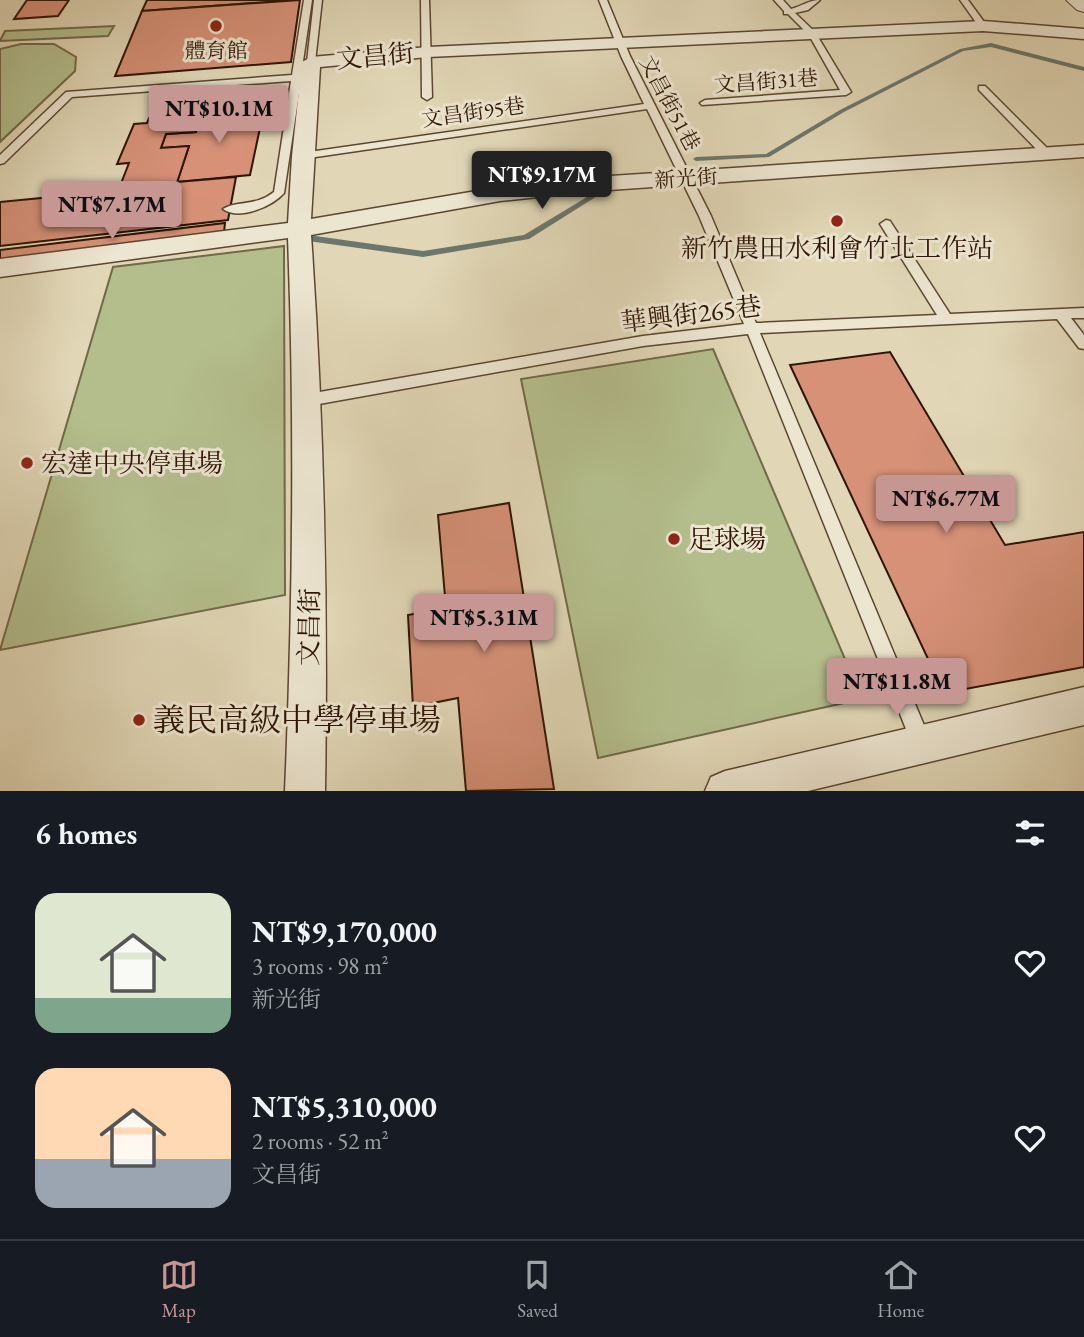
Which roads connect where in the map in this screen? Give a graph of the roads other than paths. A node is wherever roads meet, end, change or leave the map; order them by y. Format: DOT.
graph roads {
  1 [pos="308,0"];
  2 [pos="318,0"];
  3 [pos="425,0"];
  4 [pos="603,0"];
  5 [pos="778,0"];
  6 [pos="816,0"];
  7 [pos="964,0"];
  8 [pos="1076,0"];
  9 [pos="1084,6"];
  10 [pos="787,12"];
  11 [pos="983,26"];
  12 [pos="812,34"];
  13 [pos="1084,34"];
  14 [pos="618,44"];
  15 [pos="428,52"];
  16 [pos="305,72"];
  17 [pos="982,88"];
  18 [pos="427,97"];
  19 [pos="705,103"];
  20 [pos="650,107"];
  21 [pos="1084,151"];
  22 [pos="1047,154"];
  23 [pos="302,156"];
  24 [pos="0,161"];
  25 [pos="689,179"];
  26 [pos="229,209"];
  27 [pos="886,224"];
  28 [pos="299,229"];
  29 [pos="0,268"];
  30 [pos="1084,313"];
  31 [pos="1060,314"];
  32 [pos="946,319"];
  33 [pos="752,328"];
  34 [pos="1084,344"];
  35 [pos="308,400"];
  36 [pos="1084,706"];
  37 [pos="922,743"];
  38 [pos="825,779"];
  39 [pos="305,791"];
  40 [pos="725,791"];
  1 -- 16 [label="lane"];
  2 -- 16 [label="lane"];
  3 -- 15 [label="lane"];
  4 -- 14 [label="lane, 文昌街51巷"];
  5 -- 10 [label="lane"];
  6 -- 10 [label="lane"];
  7 -- 11 [label="lane"];
  8 -- 9 [label="street"];
  10 -- 12 [label="lane"];
  11 -- 12 [label="street, 文昌街"];
  11 -- 13 [label="street, 文昌街"];
  12 -- 14 [label="street, 文昌街"];
  12 -- 19 [label="lane, 文昌街31巷"];
  14 -- 15 [label="street, 文昌街"];
  14 -- 20 [label="lane, 文昌街51巷"];
  15 -- 16 [label="street, 文昌街"];
  15 -- 18 [label="lane"];
  16 -- 23 [label="street, 文昌街"];
  16 -- 24 [label="lane"];
  16 -- 26 [label="lane"];
  17 -- 22 [label="lane"];
  20 -- 23 [label="lane, 文昌街95巷"];
  20 -- 25 [label="lane, 文昌街51巷"];
  21 -- 22 [label="street, 新光街"];
  22 -- 25 [label="street, 新光街"];
  23 -- 28 [label="street, 文昌街"];
  25 -- 28 [label="street, 新光街"];
  25 -- 33 [label="lane, 文昌街51巷"];
  27 -- 32 [label="lane"];
  28 -- 29 [label="street, 新光街"];
  28 -- 35 [label="street, 文昌街"];
  30 -- 31 [label="lane, 華興街265巷"];
  31 -- 32 [label="lane, 華興街265巷"];
  31 -- 34 [label="lane"];
  32 -- 33 [label="lane, 華興街265巷"];
  33 -- 35 [label="lane, 華興街265巷"];
  33 -- 37 [label="lane, 文昌街51巷"];
  35 -- 39 [label="street, 文昌街"];
  36 -- 37 [label="street"];
  37 -- 38 [label="street"];
  38 -- 40 [label="street"];
}
